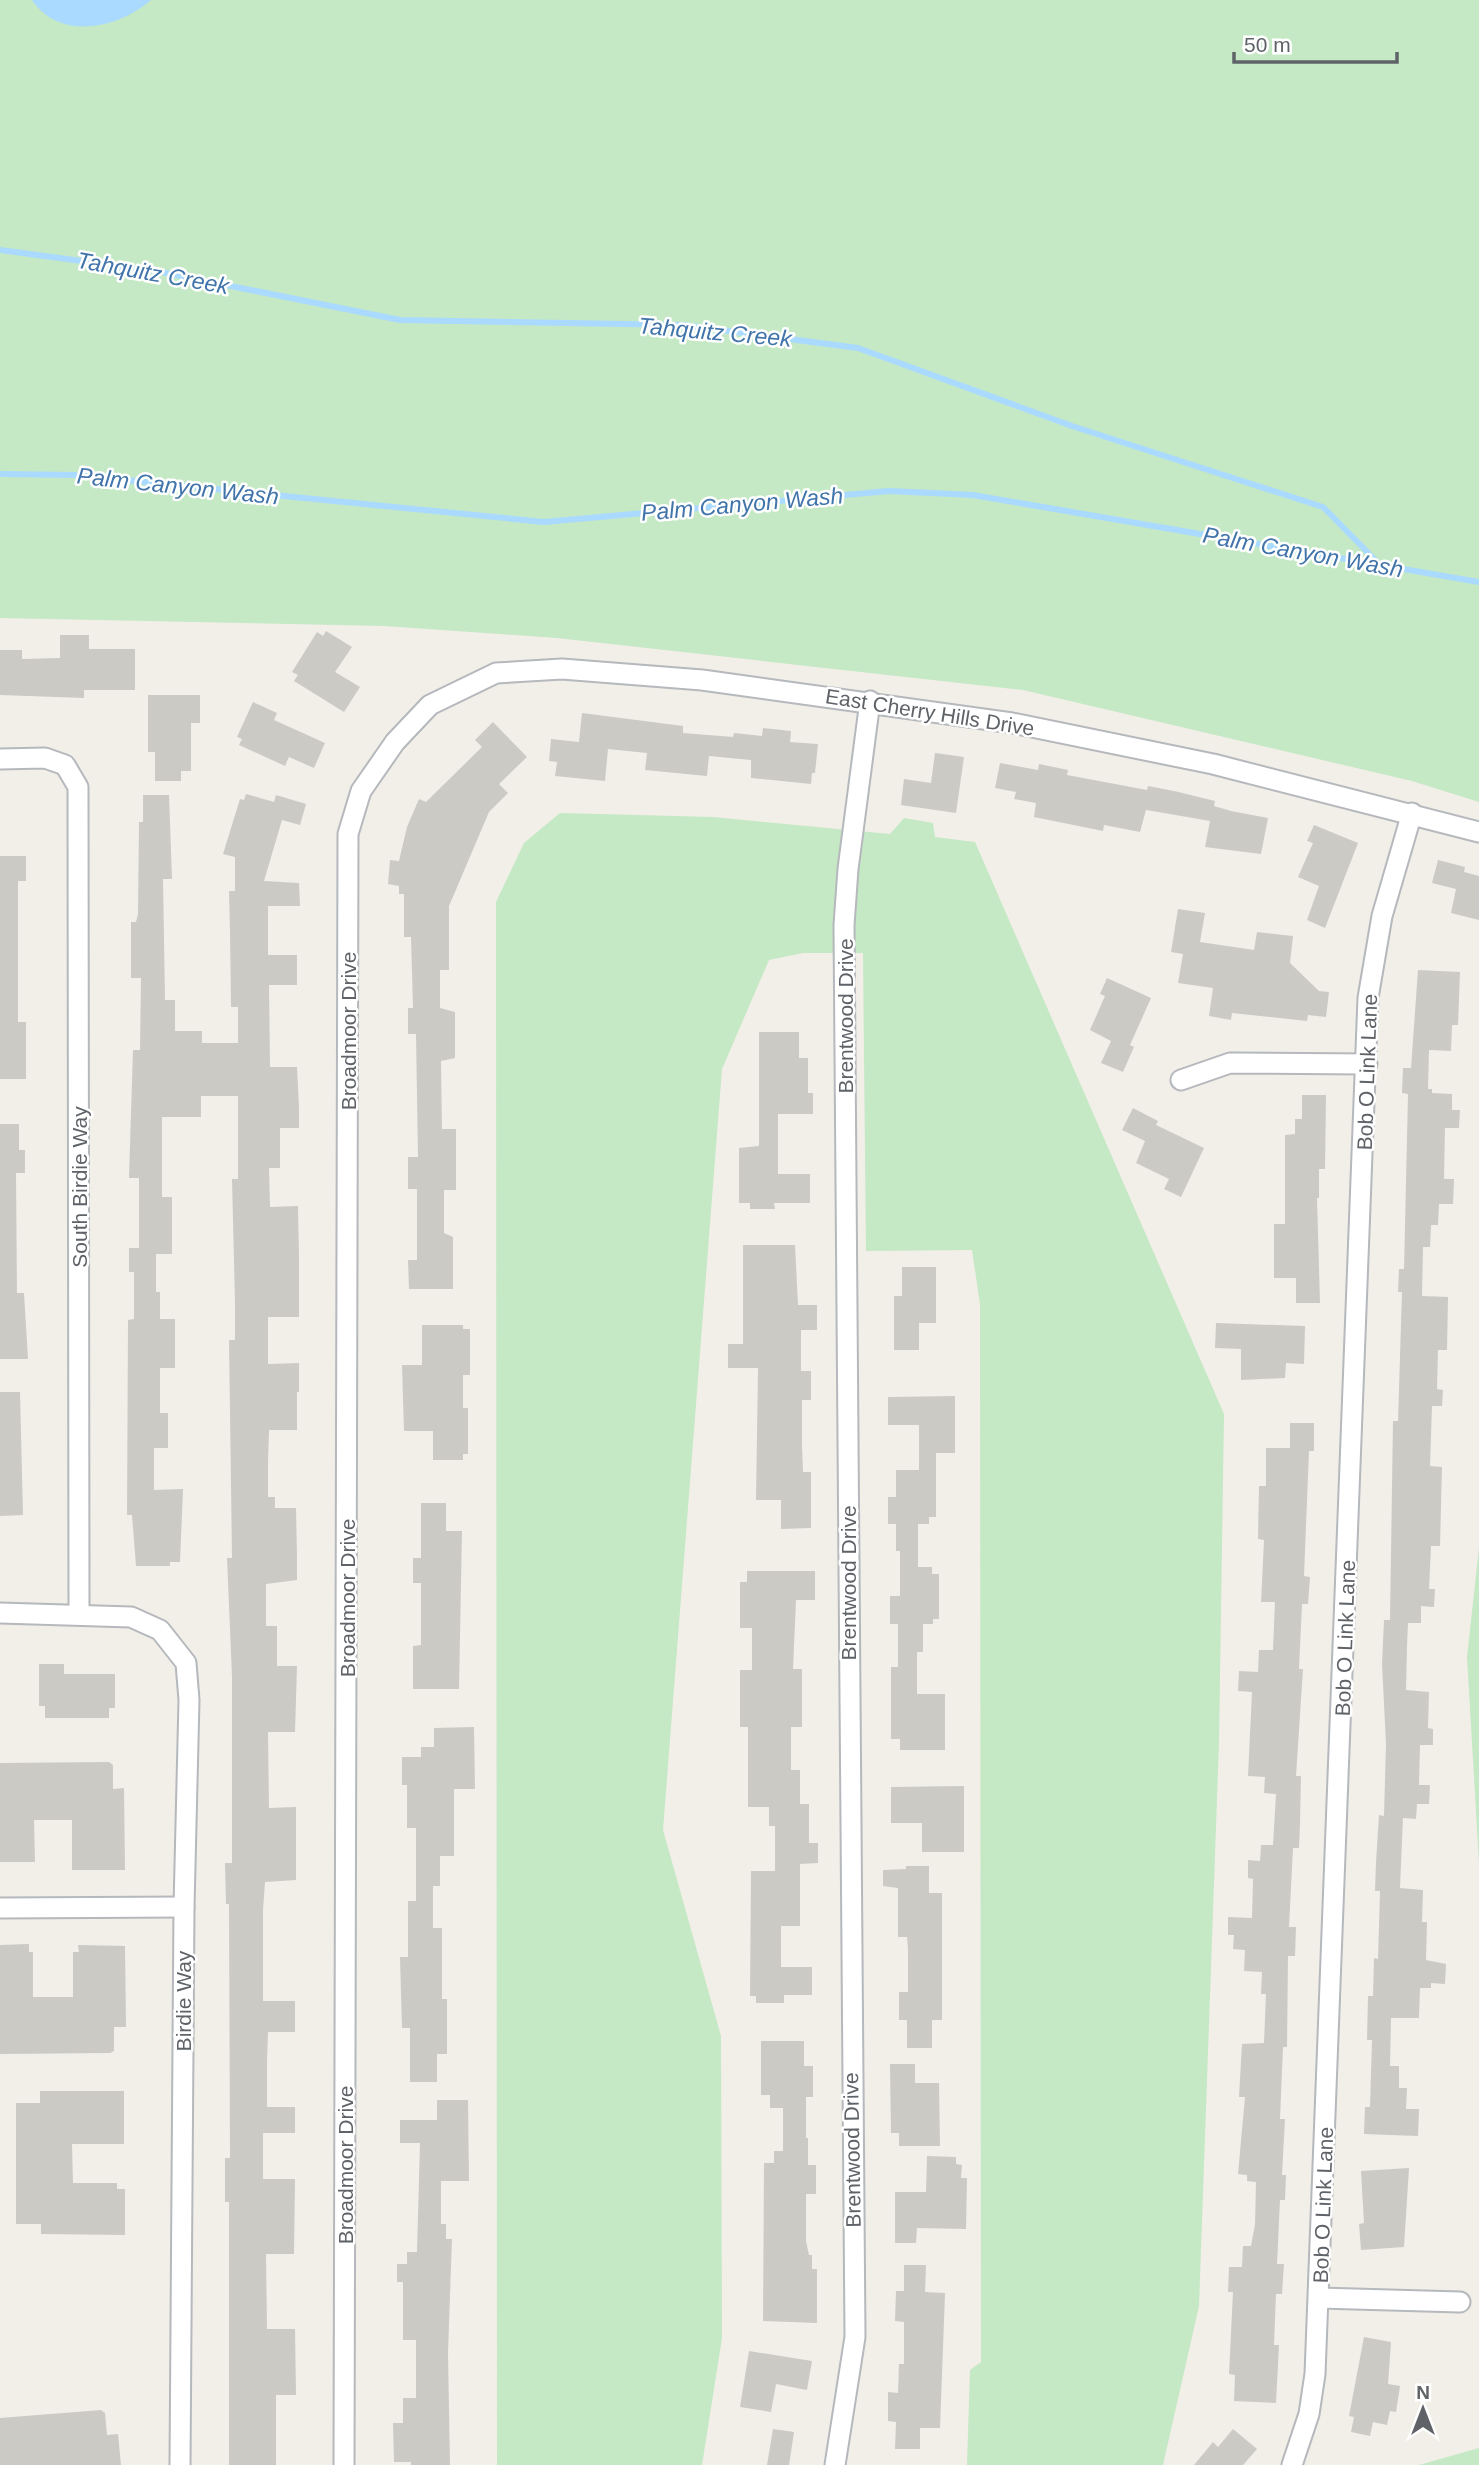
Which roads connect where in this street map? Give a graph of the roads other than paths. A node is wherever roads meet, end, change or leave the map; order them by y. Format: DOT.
graph roads {
  1 [pos="870,701"];
  2 [pos="395,742"];
  3 [pos="0,758"];
  4 [pos="1412,813"];
  5 [pos="1479,832"];
  6 [pos="1367,1064"];
  7 [pos="1181,1080"];
  8 [pos="0,1613"];
  9 [pos="79,1614"];
  10 [pos="184,1907"];
  11 [pos="0,1908"];
  12 [pos="1319,2298"];
  13 [pos="1460,2302"];
  14 [pos="180,2465"];
  15 [pos="344,2465"];
  16 [pos="835,2465"];
  17 [pos="1292,2465"];
  1 -- 2 [label="street, East Cherry Hills Drive"];
  1 -- 4 [label="street, East Cherry Hills Drive"];
  1 -- 16 [label="street, Brentwood Drive"];
  2 -- 15 [label="street, Broadmoor Drive"];
  3 -- 9 [label="street, South Birdie Way"];
  4 -- 5 [label="street, East Cherry Hills Drive"];
  4 -- 6 [label="street, Bob O Link Lane"];
  6 -- 7 [label="street"];
  6 -- 12 [label="street, Bob O Link Lane"];
  8 -- 9 [label="street, Birdie Way"];
  9 -- 10 [label="street, Birdie Way"];
  10 -- 11 [label="street"];
  10 -- 14 [label="street, Birdie Way"];
  12 -- 13 [label="street"];
  12 -- 17 [label="street, Bob O Link Lane"];
}
